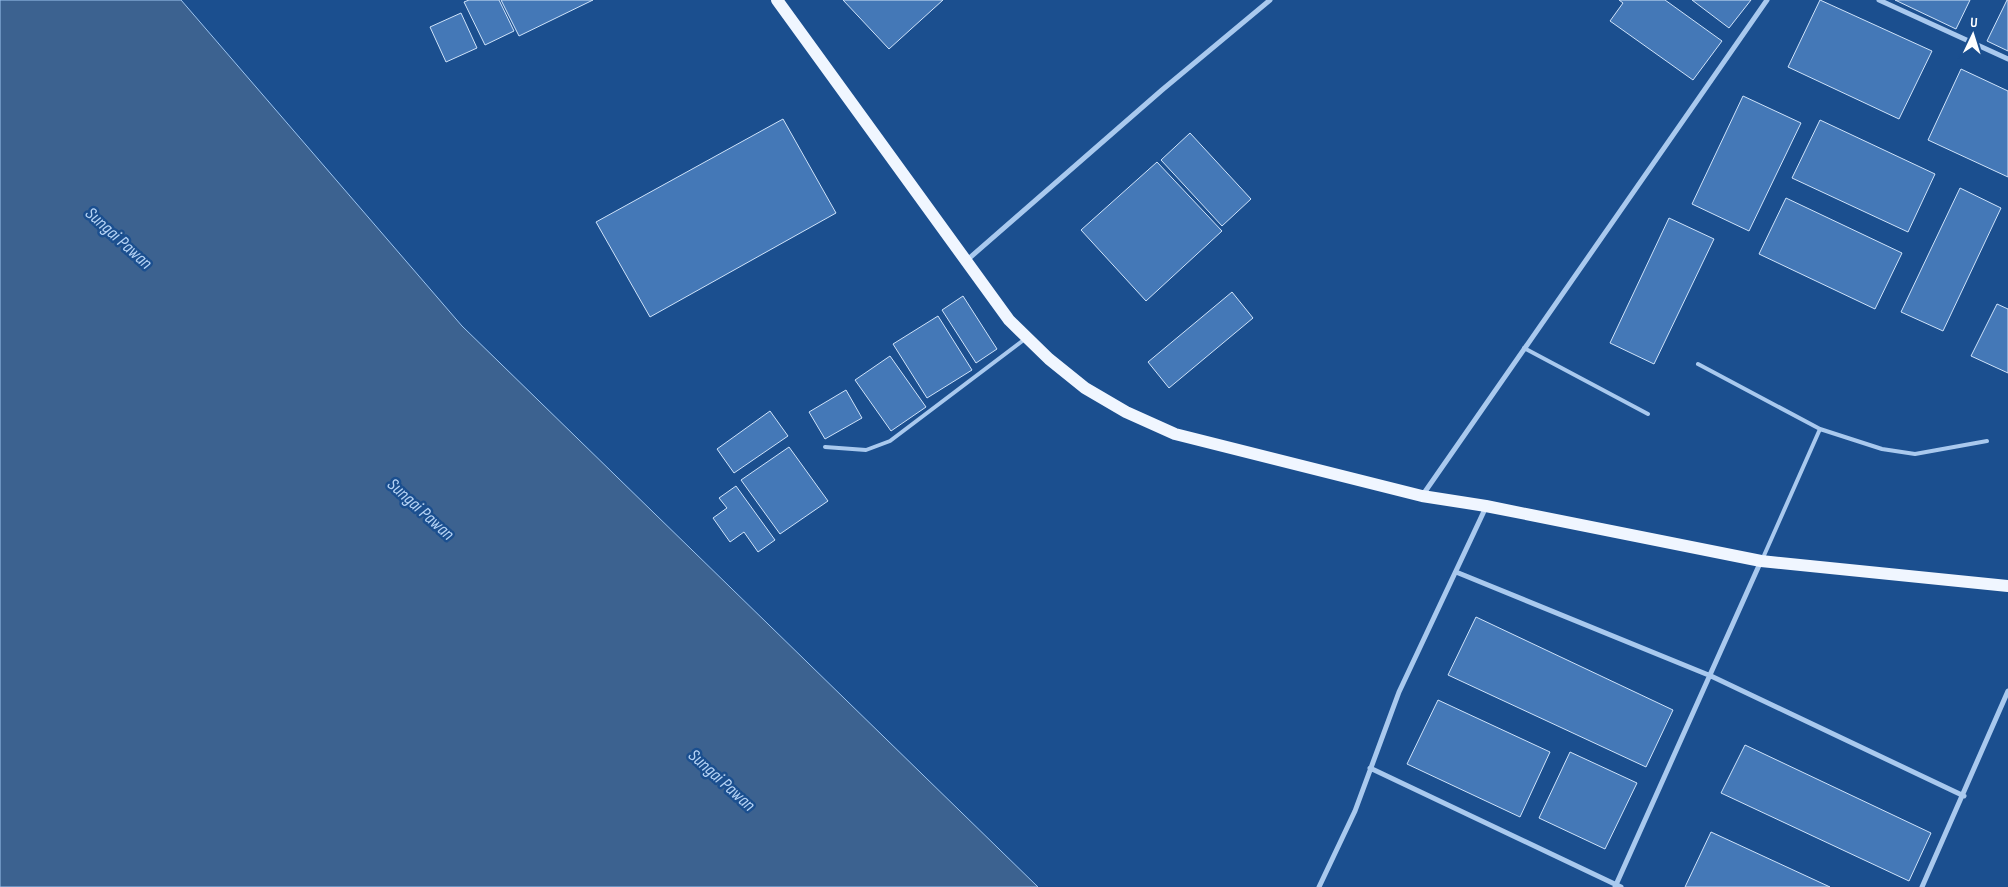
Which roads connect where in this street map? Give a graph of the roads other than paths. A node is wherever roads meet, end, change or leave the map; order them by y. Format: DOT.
graph roads {
  1 [pos="777,0"];
  2 [pos="1270,0"];
  3 [pos="1767,0"];
  4 [pos="1879,0"];
  5 [pos="2008,60"];
  6 [pos="966,261"];
  7 [pos="1026,338"];
  8 [pos="1524,348"];
  9 [pos="1698,364"];
  10 [pos="1648,414"];
  11 [pos="1820,430"];
  12 [pos="1987,441"];
  13 [pos="826,447"];
  14 [pos="1422,496"];
  15 [pos="1486,506"];
  16 [pos="1761,561"];
  17 [pos="1456,572"];
  18 [pos="2008,586"];
  19 [pos="1711,676"];
  20 [pos="2008,691"];
  21 [pos="1370,768"];
  22 [pos="1964,796"];
  23 [pos="1618,886"];
  24 [pos="1319,887"];
  25 [pos="1922,887"];
  1 -- 6 [label="main road"];
  2 -- 6 [label="street"];
  3 -- 8 [label="street"];
  4 -- 5 [label="street"];
  6 -- 7 [label="main road"];
  7 -- 13 [label="lane"];
  7 -- 14 [label="main road"];
  8 -- 10 [label="lane"];
  8 -- 14 [label="street"];
  9 -- 11 [label="lane"];
  11 -- 12 [label="lane"];
  11 -- 16 [label="lane"];
  14 -- 15 [label="main road"];
  15 -- 16 [label="main road"];
  15 -- 17 [label="street"];
  16 -- 18 [label="main road"];
  16 -- 19 [label="street"];
  17 -- 19 [label="street"];
  17 -- 21 [label="street"];
  19 -- 22 [label="street"];
  19 -- 23 [label="street"];
  20 -- 22 [label="street"];
  21 -- 23 [label="street"];
  21 -- 24 [label="street"];
  22 -- 25 [label="street"];
}
